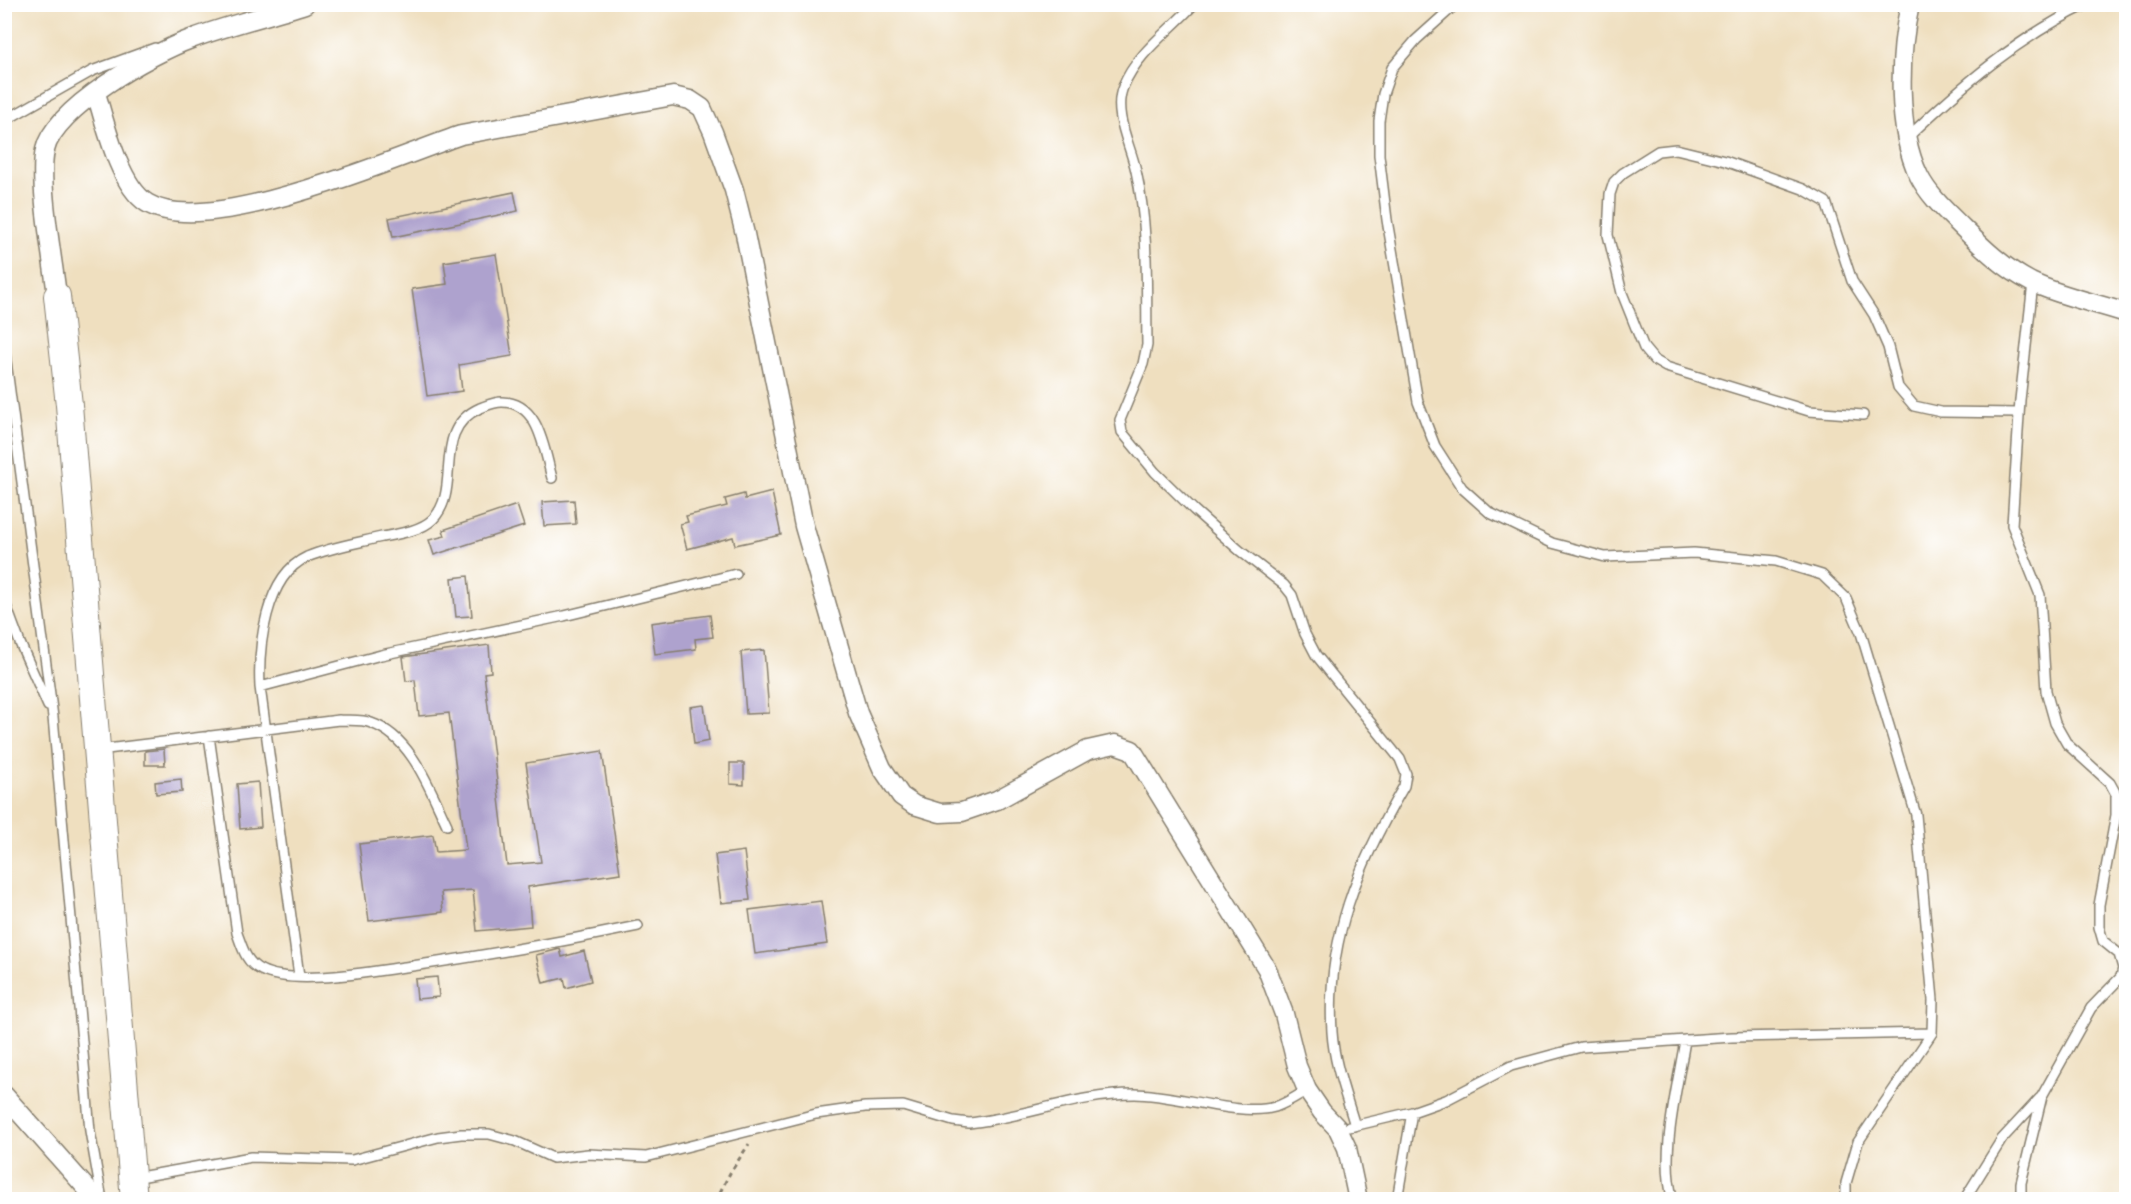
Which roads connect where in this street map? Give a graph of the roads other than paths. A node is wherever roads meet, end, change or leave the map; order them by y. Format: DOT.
graph roads {
  1 [pos="305,4"];
  2 [pos="1194,4"];
  3 [pos="1456,4"];
  4 [pos="1911,4"];
  5 [pos="2088,4"];
  6 [pos="189,39"];
  7 [pos="96,93"];
  8 [pos="4,121"];
  9 [pos="1907,138"];
  10 [pos="2033,283"];
  11 [pos="57,296"];
  12 [pos="2127,313"];
  13 [pos="4,346"];
  14 [pos="2019,413"];
  15 [pos="1863,415"];
  16 [pos="552,478"];
  17 [pos="736,574"];
  18 [pos="4,600"];
  19 [pos="261,687"];
  20 [pos="53,717"];
  21 [pos="267,728"];
  22 [pos="209,736"];
  23 [pos="97,750"];
  24 [pos="447,825"];
  25 [pos="638,926"];
  26 [pos="299,976"];
  27 [pos="1932,1033"];
  28 [pos="1685,1040"];
  29 [pos="1307,1090"];
  30 [pos="4,1095"];
  31 [pos="2042,1096"];
  32 [pos="1412,1112"];
  33 [pos="1346,1127"];
  34 [pos="133,1189"];
  35 [pos="100,1200"];
  36 [pos="1358,1200"];
  37 [pos="1397,1200"];
  38 [pos="1673,1200"];
  39 [pos="1846,1200"];
  40 [pos="1964,1200"];
  41 [pos="2021,1200"];
  1 -- 6 [label="street"];
  2 -- 33 [label="lane"];
  3 -- 27 [label="lane"];
  4 -- 9 [label="street"];
  5 -- 9 [label="lane"];
  6 -- 7 [label="street"];
  6 -- 8 [label="lane"];
  7 -- 11 [label="street"];
  7 -- 29 [label="street"];
  9 -- 10 [label="street"];
  10 -- 12 [label="street"];
  10 -- 14 [label="lane"];
  11 -- 23 [label="street"];
  13 -- 20 [label="lane"];
  14 -- 15 [label="lane"];
  14 -- 31 [label="lane"];
  16 -- 19 [label="lane"];
  17 -- 19 [label="lane"];
  18 -- 20 [label="lane"];
  19 -- 21 [label="lane"];
  20 -- 35 [label="lane"];
  21 -- 22 [label="lane"];
  21 -- 24 [label="lane"];
  21 -- 26 [label="lane"];
  22 -- 23 [label="lane"];
  22 -- 26 [label="lane"];
  23 -- 34 [label="street"];
  25 -- 26 [label="lane"];
  27 -- 28 [label="lane"];
  27 -- 39 [label="lane"];
  28 -- 32 [label="lane"];
  28 -- 38 [label="lane"];
  29 -- 33 [label="street"];
  29 -- 34 [label="lane"];
  30 -- 35 [label="street"];
  31 -- 40 [label="lane"];
  31 -- 41 [label="lane"];
  32 -- 33 [label="lane"];
  32 -- 37 [label="lane"];
  33 -- 36 [label="street"];
}
